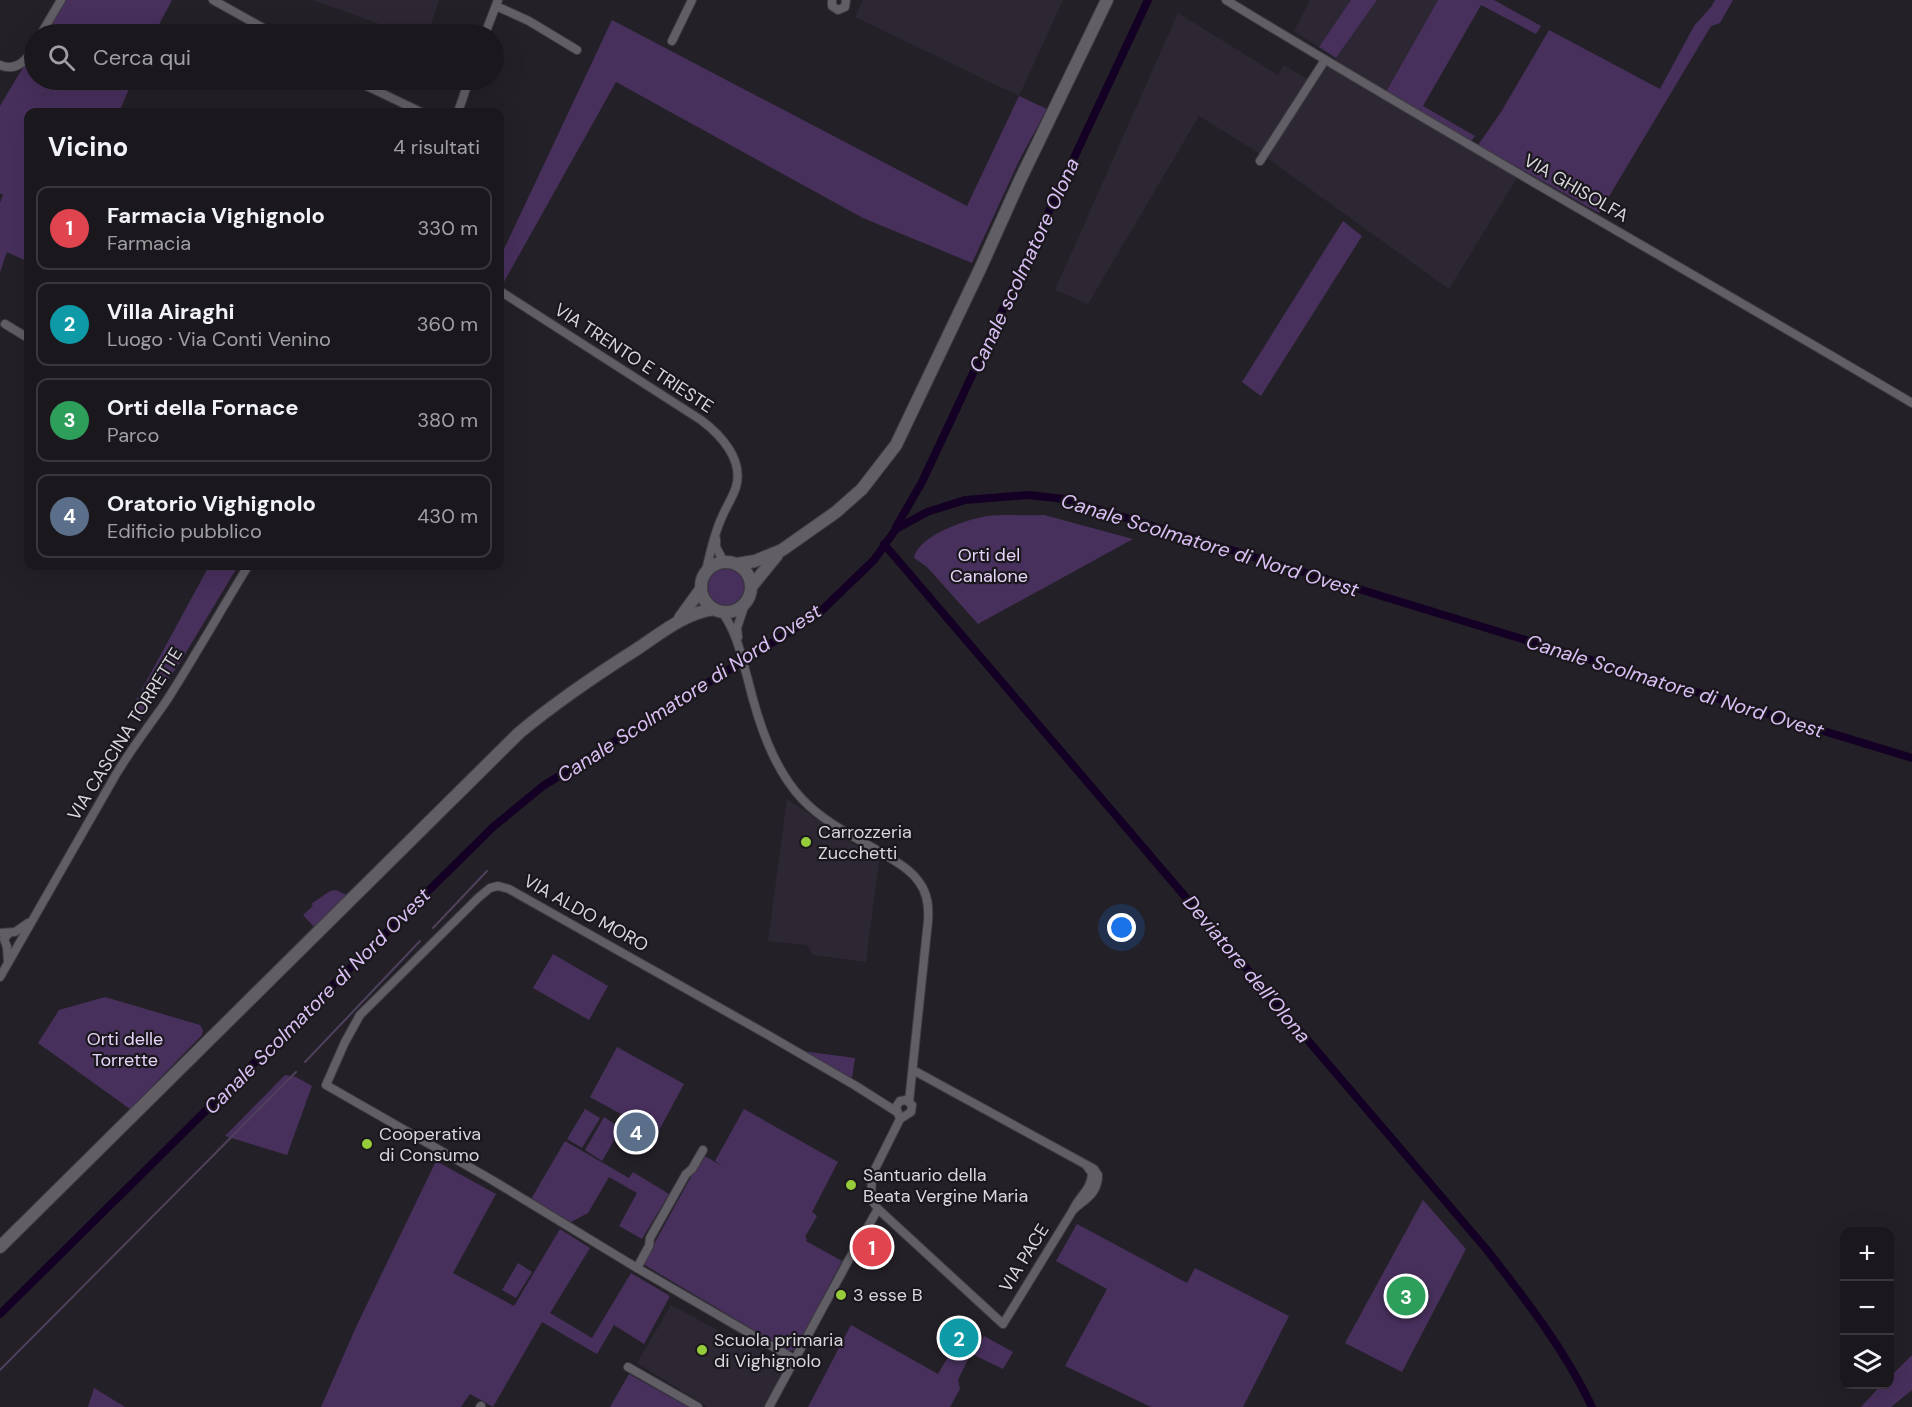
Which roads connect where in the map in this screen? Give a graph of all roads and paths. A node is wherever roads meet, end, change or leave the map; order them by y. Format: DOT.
graph roads {
  1 [pos="61,0"];
  2 [pos="213,0"];
  3 [pos="692,0"];
  4 [pos="832,0"];
  5 [pos="846,0"];
  6 [pos="1226,0"];
  7 [pos="1106,1"];
  8 [pos="497,3"];
  9 [pos="47,24"];
  10 [pos="256,24"];
  11 [pos="489,24"];
  12 [pos="672,41"];
  13 [pos="576,50"];
  14 [pos="1325,60"];
  15 [pos="24,61"];
  16 [pos="0,65"];
  17 [pos="375,90"];
  18 [pos="466,90"];
  19 [pos="413,108"];
  20 [pos="460,108"];
  21 [pos="1260,160"];
  22 [pos="504,294"];
  23 [pos="5,324"];
  24 [pos="24,336"];
  25 [pos="1912,403"];
  26 [pos="716,532"];
  27 [pos="782,550"];
  28 [pos="730,563"];
  29 [pos="246,570"];
  30 [pos="706,571"];
  31 [pos="751,587"];
  32 [pos="701,589"];
  33 [pos="745,604"];
  34 [pos="718,610"];
  35 [pos="676,624"];
  36 [pos="738,641"];
  37 [pos="31,921"];
  38 [pos="8,932"];
  39 [pos="4,942"];
  40 [pos="19,944"];
  41 [pos="8,963"];
  42 [pos="0,976"];
  43 [pos="913,1070"];
  44 [pos="902,1110"];
  45 [pos="703,1150"];
  46 [pos="878,1209"];
  47 [pos="0,1247"];
  48 [pos="637,1268"];
  49 [pos="794,1359"];
  50 [pos="628,1367"];
  51 [pos="698,1407"];
  52 [pos="769,1407"];
  1 -- 9 [label="street"];
  2 -- 10 [label="street"];
  3 -- 12 [label="street"];
  4 -- 5 [label="street"];
  6 -- 14 [label="street, VIA GHISOLFA"];
  7 -- 27 [label="main road"];
  8 -- 11 [label="street"];
  8 -- 13 [label="street"];
  14 -- 21 [label="street"];
  14 -- 25 [label="street, VIA GHISOLFA"];
  15 -- 16 [label="street"];
  17 -- 19 [label="street"];
  18 -- 20 [label="street"];
  22 -- 26 [label="street, VIA TRENTO E TRIESTE"];
  23 -- 24 [label="street"];
  26 -- 28 [label="street"];
  26 -- 30 [label="street, VIA TRENTO E TRIESTE"];
  27 -- 28 [label="main road"];
  27 -- 31 [label="main road"];
  28 -- 30 [label="main road"];
  28 -- 31 [label="main road"];
  29 -- 37 [label="street, VIA CASCINA TORRETTE"];
  30 -- 32 [label="main road"];
  31 -- 33 [label="main road"];
  32 -- 34 [label="main road"];
  32 -- 35 [label="main road"];
  33 -- 34 [label="main road"];
  33 -- 36 [label="street"];
  34 -- 35 [label="main road"];
  34 -- 36 [label="street"];
  35 -- 47 [label="main road"];
  36 -- 43 [label="street"];
  37 -- 38 [label="street, VIA CASCINA TORRETTE"];
  37 -- 40 [label="street, VIA CASCINA TORRETTE"];
  38 -- 39 [label="street"];
  38 -- 40 [label="street"];
  39 -- 40 [label="street"];
  39 -- 41 [label="street"];
  40 -- 41 [label="street, VIA CASCINA TORRETTE"];
  41 -- 42 [label="street, VIA CASCINA TORRETTE"];
  43 -- 44 [label="street"];
  43 -- 46 [label="street, VIA PACE"];
  44 -- 46 [label="street"];
  44 -- 48 [label="street, VIA ALDO MORO"];
  45 -- 48 [label="street"];
  46 -- 49 [label="street"];
  48 -- 49 [label="street"];
  49 -- 52 [label="street"];
  50 -- 51 [label="street"];
}
